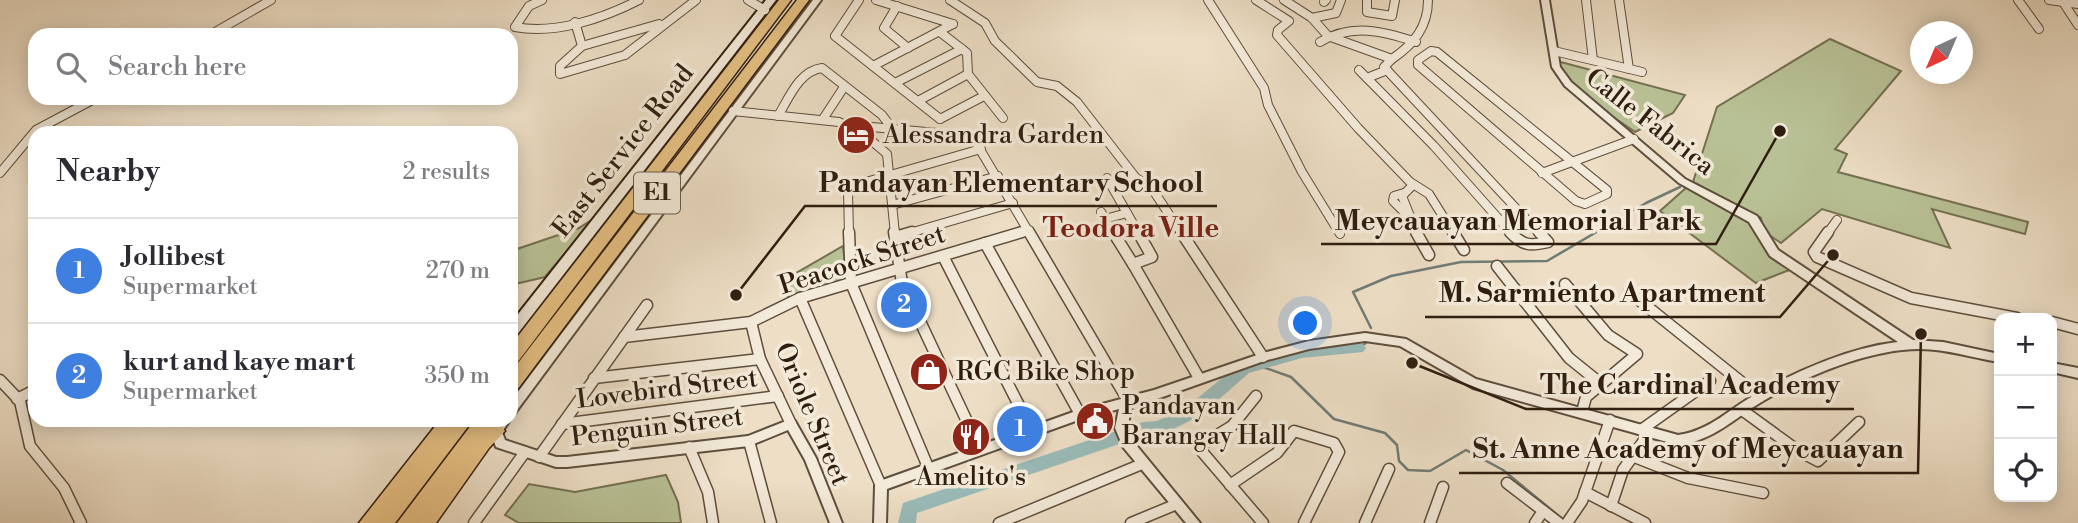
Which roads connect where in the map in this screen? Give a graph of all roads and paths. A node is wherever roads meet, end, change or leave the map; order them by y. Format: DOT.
graph roads {
  1 [pos="271,0"];
  2 [pos="541,0"];
  3 [pos="639,0"];
  4 [pos="696,0"];
  5 [pos="748,0"];
  6 [pos="785,0"];
  7 [pos="803,0"];
  8 [pos="817,0"];
  9 [pos="859,0"];
  10 [pos="876,0"];
  11 [pos="950,0"];
  12 [pos="1208,0"];
  13 [pos="1284,0"];
  14 [pos="1341,0"];
  15 [pos="1367,0"];
  16 [pos="1395,0"];
  17 [pos="1428,0"];
  18 [pos="1545,0"];
  19 [pos="1586,0"];
  20 [pos="1619,0"];
  21 [pos="2018,0"];
  22 [pos="2049,0"];
  23 [pos="1261,1"];
  24 [pos="2063,2"];
  25 [pos="2078,4"];
  26 [pos="768,5"];
  27 [pos="897,6"];
  28 [pos="1312,18"];
  29 [pos="575,22"];
  30 [pos="664,23"];
  31 [pos="2078,25"];
  32 [pos="221,28"];
  33 [pos="2039,29"];
  34 [pos="940,32"];
  35 [pos="1328,36"];
  36 [pos="1320,42"];
  37 [pos="1416,42"];
  38 [pos="582,46"];
  39 [pos="908,48"];
  40 [pos="962,49"];
  41 [pos="1554,51"];
  42 [pos="1392,59"];
  43 [pos="1594,60"];
  44 [pos="873,66"];
  45 [pos="815,67"];
  46 [pos="1629,69"];
  47 [pos="1359,70"];
  48 [pos="1387,70"];
  49 [pos="1642,72"];
  50 [pos="968,74"];
  51 [pos="1367,78"];
  52 [pos="895,83"];
  53 [pos="844,87"];
  54 [pos="984,96"];
  55 [pos="918,101"];
  56 [pos="83,105"];
  57 [pos="733,111"];
  58 [pos="778,116"];
  59 [pos="1003,118"];
  60 [pos="940,119"];
  61 [pos="823,120"];
  62 [pos="848,124"];
  63 [pos="44,126"];
  64 [pos="891,127"];
  65 [pos="937,133"];
  66 [pos="1634,139"];
  67 [pos="28,140"];
  68 [pos="1452,141"];
  69 [pos="1434,146"];
  70 [pos="981,149"];
  71 [pos="1571,163"];
  72 [pos="0,173"];
  73 [pos="1542,173"];
  74 [pos="891,174"];
  75 [pos="998,176"];
  76 [pos="1107,178"];
  77 [pos="1413,185"];
  78 [pos="1013,203"];
  79 [pos="892,205"];
  80 [pos="1127,213"];
  81 [pos="1837,220"];
  82 [pos="1029,230"];
  83 [pos="1340,234"];
  84 [pos="895,237"];
  85 [pos="985,243"];
  86 [pos="1464,250"];
  87 [pos="1429,255"];
  88 [pos="943,256"];
  89 [pos="1133,264"];
  90 [pos="1497,266"];
  91 [pos="898,269"];
  92 [pos="851,283"];
  93 [pos="1565,284"];
  94 [pos="1629,292"];
  95 [pos="559,295"];
  96 [pos="800,298"];
  97 [pos="647,305"];
  98 [pos="1994,314"];
  99 [pos="751,322"];
  100 [pos="518,323"];
  101 [pos="2057,323"];
  102 [pos="2078,329"];
  103 [pos="518,336"];
  104 [pos="624,337"];
  105 [pos="1910,344"];
  106 [pos="518,349"];
  107 [pos="1263,357"];
  108 [pos="1994,357"];
  109 [pos="760,359"];
  110 [pos="2057,369"];
  111 [pos="2078,373"];
  112 [pos="518,377"];
  113 [pos="594,378"];
  114 [pos="1199,379"];
  115 [pos="0,380"];
  116 [pos="1710,382"];
  117 [pos="1600,383"];
  118 [pos="28,394"];
  119 [pos="778,396"];
  120 [pos="1256,396"];
  121 [pos="1760,397"];
  122 [pos="18,399"];
  123 [pos="1127,399"];
  124 [pos="518,401"];
  125 [pos="1742,410"];
  126 [pos="1582,412"];
  127 [pos="1080,414"];
  128 [pos="1610,420"];
  129 [pos="1858,422"];
  130 [pos="562,424"];
  131 [pos="791,424"];
  132 [pos="435,427"];
  133 [pos="444,427"];
  134 [pos="459,427"];
  135 [pos="496,428"];
  136 [pos="1032,431"];
  137 [pos="1646,431"];
  138 [pos="749,441"];
  139 [pos="689,447"];
  140 [pos="980,449"];
  141 [pos="525,452"];
  142 [pos="1632,456"];
  143 [pos="539,457"];
  144 [pos="1142,464"];
  145 [pos="928,467"];
  146 [pos="1389,470"];
  147 [pos="1507,484"];
  148 [pos="1230,485"];
  149 [pos="881,486"];
  150 [pos="1443,487"];
  151 [pos="1585,492"];
  152 [pos="1763,493"];
  153 [pos="1177,504"];
  154 [pos="1611,506"];
  155 [pos="1542,511"];
  156 [pos="1256,521"];
  157 [pos="1565,522"];
  158 [pos="80,523"];
  159 [pos="360,523"];
  160 [pos="369,523"];
  161 [pos="384,523"];
  162 [pos="407,523"];
  163 [pos="425,523"];
  164 [pos="474,523"];
  165 [pos="713,523"];
  166 [pos="771,523"];
  167 [pos="836,523"];
  168 [pos="880,523"];
  169 [pos="999,523"];
  170 [pos="1131,523"];
  171 [pos="1194,523"];
  172 [pos="1304,523"];
  173 [pos="1365,523"];
  174 [pos="1430,523"];
  175 [pos="1535,523"];
  176 [pos="1645,523"];
  1 -- 32 [label="street"];
  2 -- 29 [label="street"];
  3 -- 29 [label="street"];
  4 -- 30 [label="street"];
  5 -- 26 [label="street"];
  6 -- 95 [label="highway, E1"];
  7 -- 112 [label="highway, E1"];
  8 -- 57 [label="street"];
  9 -- 44 [label="street"];
  10 -- 27 [label="street"];
  11 -- 107 [label="street"];
  12 -- 83 [label="street"];
  13 -- 28 [label="street"];
  14 -- 28 [label="street"];
  15 -- 16 [label="street"];
  17 -- 37 [label="street"];
  18 -- 41 [label="street, Calle Fabrica"];
  19 -- 43 [label="street"];
  20 -- 46 [label="street"];
  21 -- 33 [label="street"];
  22 -- 24 [label="street"];
  23 -- 77 [label="street"];
  24 -- 25 [label="street"];
  24 -- 31 [label="street"];
  26 -- 100 [label="main road, East Service Road"];
  27 -- 34 [label="street"];
  27 -- 39 [label="street"];
  28 -- 35 [label="street"];
  29 -- 38 [label="street"];
  30 -- 38 [label="street"];
  30 -- 38 [label="street"];
  34 -- 39 [label="street"];
  34 -- 40 [label="street"];
  35 -- 36 [label="street"];
  35 -- 37 [label="street"];
  35 -- 42 [label="street"];
  37 -- 42 [label="street"];
  39 -- 44 [label="street"];
  40 -- 50 [label="street"];
  40 -- 52 [label="street"];
  41 -- 43 [label="street"];
  41 -- 66 [label="street, Calle Fabrica"];
  42 -- 48 [label="street"];
  43 -- 46 [label="street"];
  44 -- 52 [label="street"];
  45 -- 53 [label="street"];
  45 -- 58 [label="street"];
  46 -- 49 [label="street"];
  47 -- 51 [label="street"];
  48 -- 51 [label="street"];
  48 -- 68 [label="street"];
  50 -- 54 [label="street"];
  50 -- 55 [label="street"];
  51 -- 69 [label="street"];
  52 -- 55 [label="street"];
  53 -- 61 [label="street"];
  53 -- 64 [label="street"];
  54 -- 59 [label="street"];
  54 -- 60 [label="street"];
  55 -- 60 [label="street"];
  56 -- 63 [label="street"];
  57 -- 58 [label="street"];
  57 -- 124 [label="street"];
  58 -- 61 [label="street"];
  60 -- 65 [label="street"];
  61 -- 62 [label="street"];
  62 -- 64 [label="street"];
  62 -- 74 [label="street"];
  64 -- 65 [label="street"];
  65 -- 70 [label="street"];
  66 -- 71 [label="street"];
  66 -- 105 [label="street, Calle Fabrica"];
  67 -- 72 [label="street"];
  68 -- 69 [label="street"];
  68 -- 69 [label="street"];
  70 -- 74 [label="street"];
  70 -- 75 [label="street"];
  71 -- 73 [label="street"];
  71 -- 73 [label="street"];
  71 -- 73 [label="street"];
  74 -- 79 [label="street"];
  74 -- 92 [label="street"];
  75 -- 78 [label="street"];
  75 -- 79 [label="street"];
  76 -- 80 [label="street"];
  77 -- 86 [label="street"];
  77 -- 87 [label="street"];
  78 -- 82 [label="street"];
  78 -- 84 [label="street"];
  79 -- 84 [label="street"];
  80 -- 89 [label="street"];
  80 -- 89 [label="street"];
  81 -- 98 [label="street"];
  82 -- 85 [label="street, Peacock Street"];
  82 -- 123 [label="street"];
  84 -- 91 [label="street"];
  85 -- 88 [label="street, Peacock Street"];
  85 -- 127 [label="street"];
  88 -- 91 [label="street, Peacock Street"];
  88 -- 136 [label="street"];
  89 -- 114 [label="street"];
  90 -- 117 [label="street"];
  91 -- 92 [label="street, Peacock Street"];
  91 -- 140 [label="street"];
  92 -- 96 [label="street, Peacock Street"];
  92 -- 145 [label="street"];
  93 -- 117 [label="street"];
  94 -- 121 [label="street"];
  95 -- 103 [label="highway"];
  95 -- 106 [label="highway, E1"];
  96 -- 99 [label="street, Peacock Street"];
  96 -- 149 [label="street"];
  97 -- 104 [label="street"];
  99 -- 104 [label="street, Peacock Street"];
  99 -- 109 [label="street, Oriole Street"];
  101 -- 102 [label="street"];
  104 -- 113 [label="street"];
  105 -- 108 [label="street"];
  105 -- 121 [label="street"];
  107 -- 114 [label="street"];
  107 -- 126 [label="street"];
  109 -- 113 [label="street"];
  109 -- 119 [label="street, Oriole Street"];
  110 -- 111 [label="street"];
  113 -- 130 [label="street"];
  114 -- 123 [label="street"];
  115 -- 122 [label="street"];
  116 -- 137 [label="street"];
  117 -- 126 [label="street"];
  118 -- 122 [label="street"];
  119 -- 130 [label="street, Lovebird Street"];
  119 -- 131 [label="street, Oriole Street"];
  120 -- 148 [label="street"];
  121 -- 125 [label="street"];
  122 -- 158 [label="street"];
  123 -- 127 [label="street"];
  123 -- 144 [label="street"];
  125 -- 129 [label="street"];
  125 -- 137 [label="street"];
  126 -- 128 [label="street"];
  127 -- 136 [label="street"];
  128 -- 137 [label="street"];
  128 -- 151 [label="street"];
  130 -- 143 [label="street"];
  131 -- 138 [label="street, Penguin Street"];
  131 -- 167 [label="street, Oriole Street"];
  132 -- 159 [label="main road"];
  133 -- 160 [label="highway"];
  134 -- 161 [label="highway"];
  135 -- 141 [label="street, Penguin Street"];
  135 -- 162 [label="highway"];
  135 -- 163 [label="highway"];
  136 -- 140 [label="street"];
  137 -- 142 [label="street"];
  138 -- 139 [label="street, Penguin Street"];
  138 -- 166 [label="street"];
  139 -- 143 [label="street, Penguin Street"];
  139 -- 165 [label="street"];
  140 -- 145 [label="street"];
  141 -- 143 [label="street, Penguin Street"];
  141 -- 164 [label="street"];
  142 -- 152 [label="street"];
  142 -- 154 [label="street"];
  144 -- 153 [label="street"];
  144 -- 169 [label="street"];
  145 -- 149 [label="street"];
  146 -- 173 [label="street"];
  147 -- 155 [label="street"];
  148 -- 156 [label="street"];
  148 -- 172 [label="street"];
  149 -- 168 [label="street"];
  150 -- 174 [label="street"];
  151 -- 154 [label="street"];
  151 -- 157 [label="street"];
  153 -- 170 [label="street"];
  153 -- 171 [label="street"];
  154 -- 176 [label="street"];
  155 -- 157 [label="street"];
  155 -- 175 [label="street"];
}
